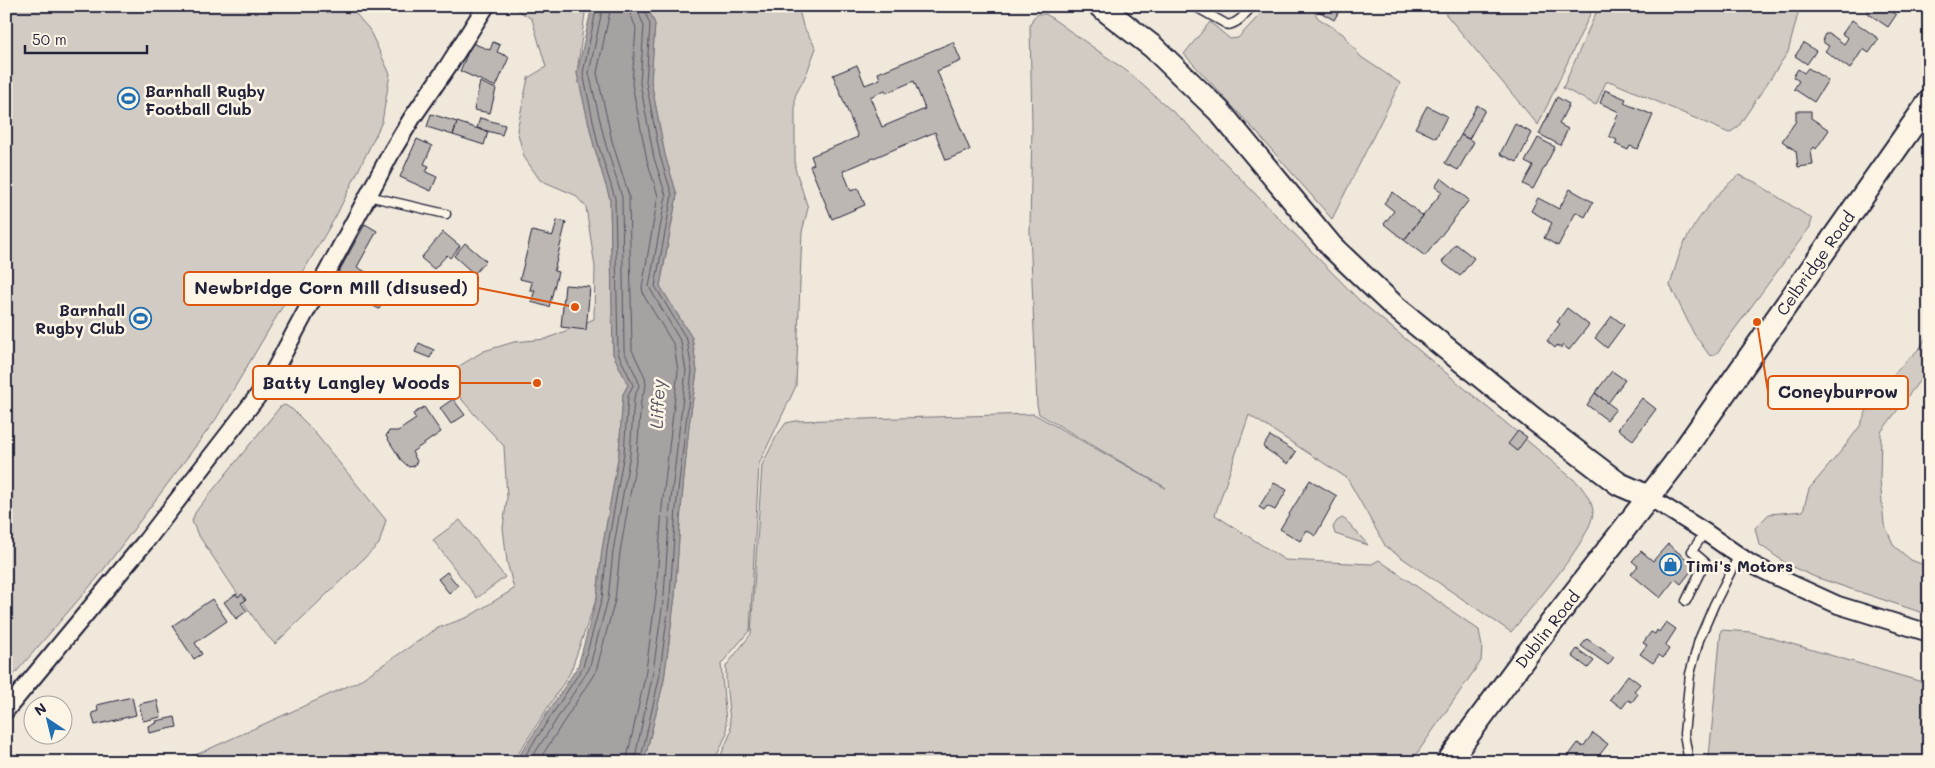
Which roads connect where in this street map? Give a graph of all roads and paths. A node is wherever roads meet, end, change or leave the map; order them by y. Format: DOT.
graph roads {
  1 [pos="486,6"];
  2 [pos="1100,6"];
  3 [pos="1194,6"];
  4 [pos="1252,6"];
  5 [pos="1929,102"];
  6 [pos="368,196"];
  7 [pos="446,214"];
  8 [pos="1649,497"];
  9 [pos="1706,532"];
  10 [pos="1739,555"];
  11 [pos="1686,601"];
  12 [pos="1929,633"];
  13 [pos="6,710"];
  14 [pos="1448,762"];
  15 [pos="1689,762"];
  1 -- 6 [label="street"];
  2 -- 8 [label="main road"];
  3 -- 4 [label="lane"];
  5 -- 8 [label="main road, Celbridge Road"];
  6 -- 7 [label="lane"];
  6 -- 13 [label="street"];
  8 -- 9 [label="street"];
  8 -- 14 [label="main road, Dublin Road"];
  9 -- 10 [label="street"];
  9 -- 11 [label="lane"];
  10 -- 12 [label="street"];
  10 -- 15 [label="lane"];
}
